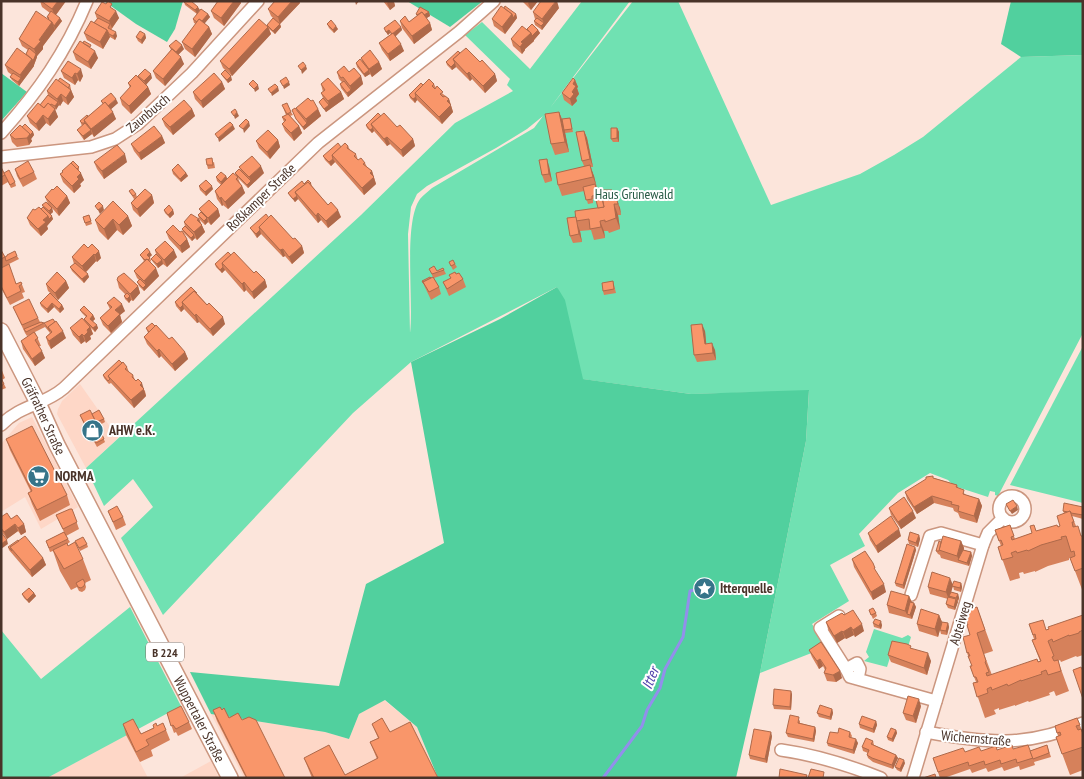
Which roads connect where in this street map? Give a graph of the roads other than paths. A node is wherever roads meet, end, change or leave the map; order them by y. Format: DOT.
graph roads {
  1 [pos="87,1"];
  2 [pos="258,1"];
  3 [pos="494,1"];
  4 [pos="1,133"];
  5 [pos="1,157"];
  6 [pos="1,331"];
  7 [pos="38,403"];
  8 [pos="1,425"];
  9 [pos="1003,518"];
  10 [pos="101,527"];
  11 [pos="984,544"];
  12 [pos="911,595"];
  13 [pos="842,614"];
  14 [pos="936,700"];
  15 [pos="1083,723"];
  16 [pos="926,732"];
  17 [pos="781,750"];
  18 [pos="230,778"];
  19 [pos="881,778"];
  20 [pos="913,778"];
  1 -- 4 [label="street"];
  2 -- 5 [label="street, Zaunbusch"];
  3 -- 7 [label="street, Roßkamper Straße"];
  6 -- 7 [label="main road, Gräfrather Straße / B 224"];
  7 -- 8 [label="street, Roßkamper Straße"];
  7 -- 10 [label="main road, Gräfrather Straße / B 224"];
  9 -- 11 [label="street, Abteiweg"];
  10 -- 18 [label="main road, Wuppertaler Straße / B 224"];
  11 -- 12 [label="street"];
  11 -- 14 [label="street, Abteiweg"];
  13 -- 14 [label="street"];
  14 -- 16 [label="street, Abteiweg"];
  15 -- 16 [label="street, Wichernstraße"];
  16 -- 20 [label="street, Abteiweg"];
  17 -- 19 [label="street"];
}
